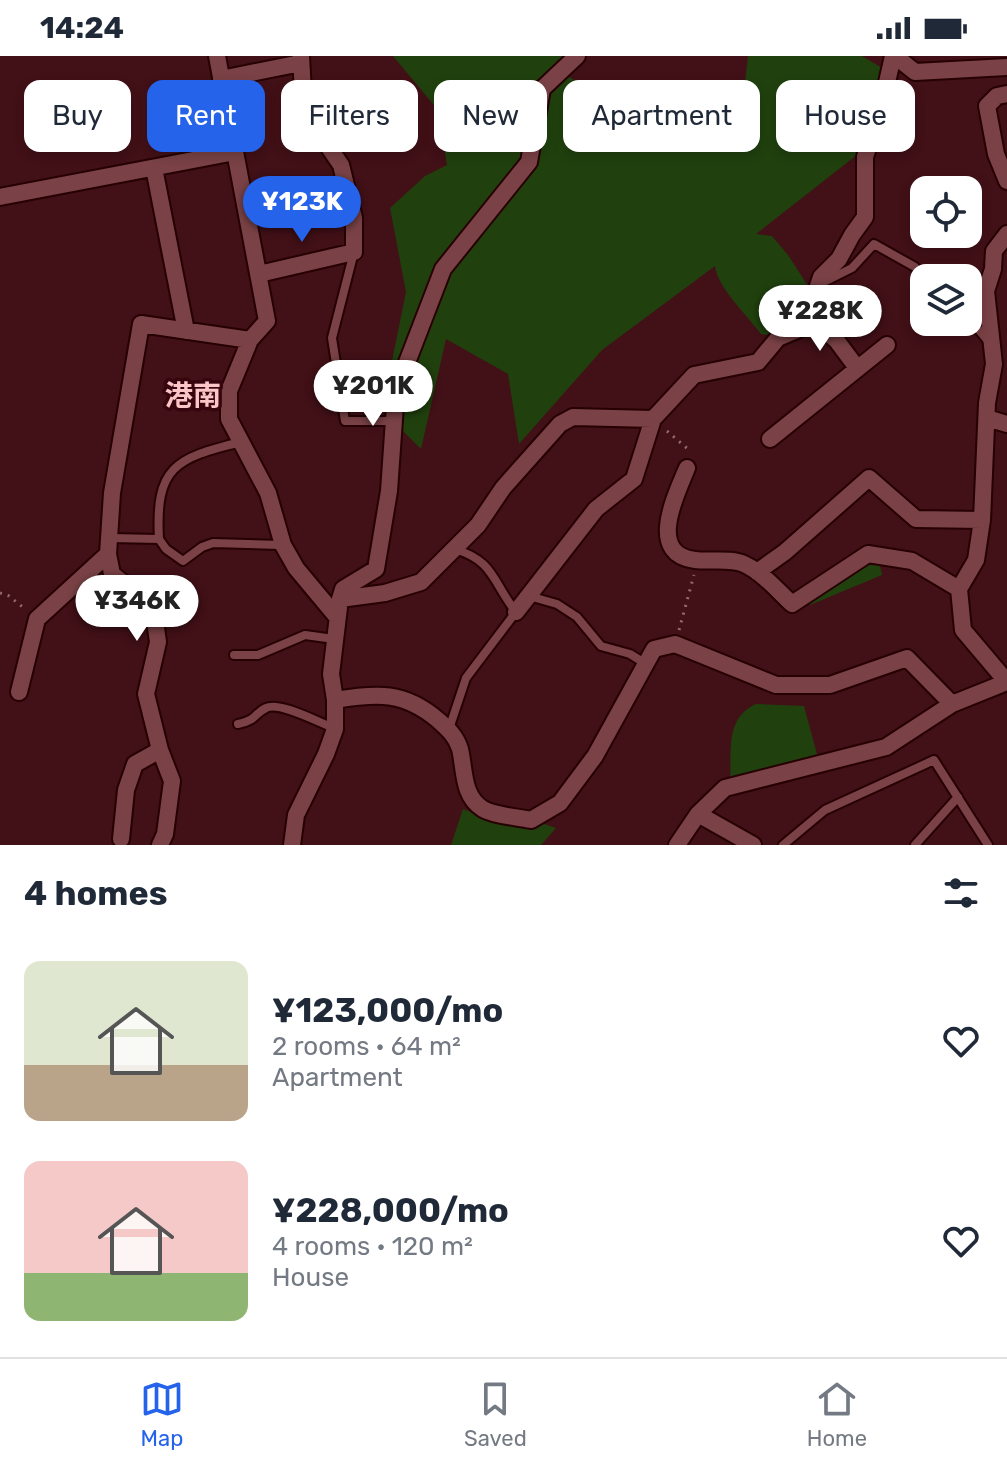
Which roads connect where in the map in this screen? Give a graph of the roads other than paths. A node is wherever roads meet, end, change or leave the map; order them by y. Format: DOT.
graph roads {
  1 [pos="217,56"];
  2 [pos="577,56"];
  3 [pos="894,56"];
  4 [pos="1005,56"];
  5 [pos="301,59"];
  6 [pos="1007,69"];
  7 [pos="221,79"];
  8 [pos="1007,94"];
  9 [pos="235,152"];
  10 [pos="154,168"];
  11 [pos="1007,181"];
  12 [pos="0,197"];
  13 [pos="1007,234"];
  14 [pos="354,252"];
  15 [pos="910,264"];
  16 [pos="259,274"];
  17 [pos="818,285"];
  18 [pos="808,316"];
  19 [pos="186,331"];
  20 [pos="982,334"];
  21 [pos="250,340"];
  22 [pos="887,345"];
  23 [pos="993,347"];
  24 [pos="857,368"];
  25 [pos="987,418"];
  26 [pos="653,419"];
  27 [pos="394,421"];
  28 [pos="1007,424"];
  29 [pos="770,439"];
  30 [pos="242,441"];
  31 [pos="687,468"];
  32 [pos="982,520"];
  33 [pos="159,539"];
  34 [pos="283,545"];
  35 [pos="109,546"];
  36 [pos="454,549"];
  37 [pos="757,572"];
  38 [pos="959,589"];
  39 [pos="529,596"];
  40 [pos="338,608"];
  41 [pos="516,612"];
  42 [pos="334,639"];
  43 [pos="234,655"];
  44 [pos="646,664"];
  45 [pos="19,692"];
  46 [pos="335,700"];
  47 [pos="952,704"];
  48 [pos="238,724"];
  49 [pos="335,729"];
  50 [pos="449,729"];
  51 [pos="160,750"];
  52 [pos="958,797"];
  53 [pos="698,814"];
  54 [pos="121,839"];
  55 [pos="160,845"];
  56 [pos="292,845"];
  57 [pos="677,845"];
  58 [pos="753,845"];
  59 [pos="783,845"];
  60 [pos="915,845"];
  61 [pos="988,845"];
  1 -- 7 [label="street"];
  2 -- 27 [label="street"];
  3 -- 6 [label="street"];
  3 -- 17 [label="street"];
  4 -- 6 [label="street"];
  5 -- 7 [label="street"];
  5 -- 14 [label="street"];
  8 -- 11 [label="street"];
  9 -- 10 [label="street"];
  9 -- 16 [label="street"];
  10 -- 12 [label="street"];
  10 -- 19 [label="street"];
  13 -- 23 [label="street"];
  14 -- 16 [label="street"];
  14 -- 27 [label="lane"];
  15 -- 17 [label="lane"];
  16 -- 21 [label="street"];
  17 -- 18 [label="street"];
  18 -- 24 [label="street"];
  18 -- 26 [label="street"];
  19 -- 21 [label="street"];
  19 -- 35 [label="street"];
  20 -- 23 [label="lane"];
  21 -- 30 [label="street"];
  22 -- 24 [label="street"];
  23 -- 25 [label="street"];
  24 -- 29 [label="street"];
  25 -- 28 [label="street"];
  25 -- 32 [label="street"];
  26 -- 36 [label="street"];
  26 -- 39 [label="street"];
  27 -- 40 [label="street"];
  30 -- 33 [label="lane"];
  30 -- 34 [label="street"];
  31 -- 37 [label="street"];
  32 -- 37 [label="street"];
  32 -- 38 [label="street"];
  33 -- 34 [label="lane"];
  33 -- 35 [label="lane"];
  34 -- 40 [label="street"];
  35 -- 45 [label="street"];
  35 -- 51 [label="street"];
  36 -- 40 [label="street"];
  36 -- 41 [label="lane"];
  37 -- 38 [label="street"];
  38 -- 47 [label="street"];
  39 -- 41 [label="street"];
  39 -- 44 [label="lane"];
  40 -- 42 [label="street"];
  41 -- 50 [label="lane"];
  42 -- 43 [label="lane"];
  42 -- 46 [label="street"];
  44 -- 47 [label="street"];
  44 -- 50 [label="street"];
  46 -- 49 [label="street"];
  46 -- 50 [label="street"];
  47 -- 53 [label="street"];
  48 -- 49 [label="lane"];
  49 -- 56 [label="street"];
  51 -- 54 [label="street"];
  51 -- 55 [label="street"];
  52 -- 59 [label="lane"];
  52 -- 60 [label="lane"];
  52 -- 61 [label="lane"];
  53 -- 57 [label="street"];
  53 -- 58 [label="street"];
}
